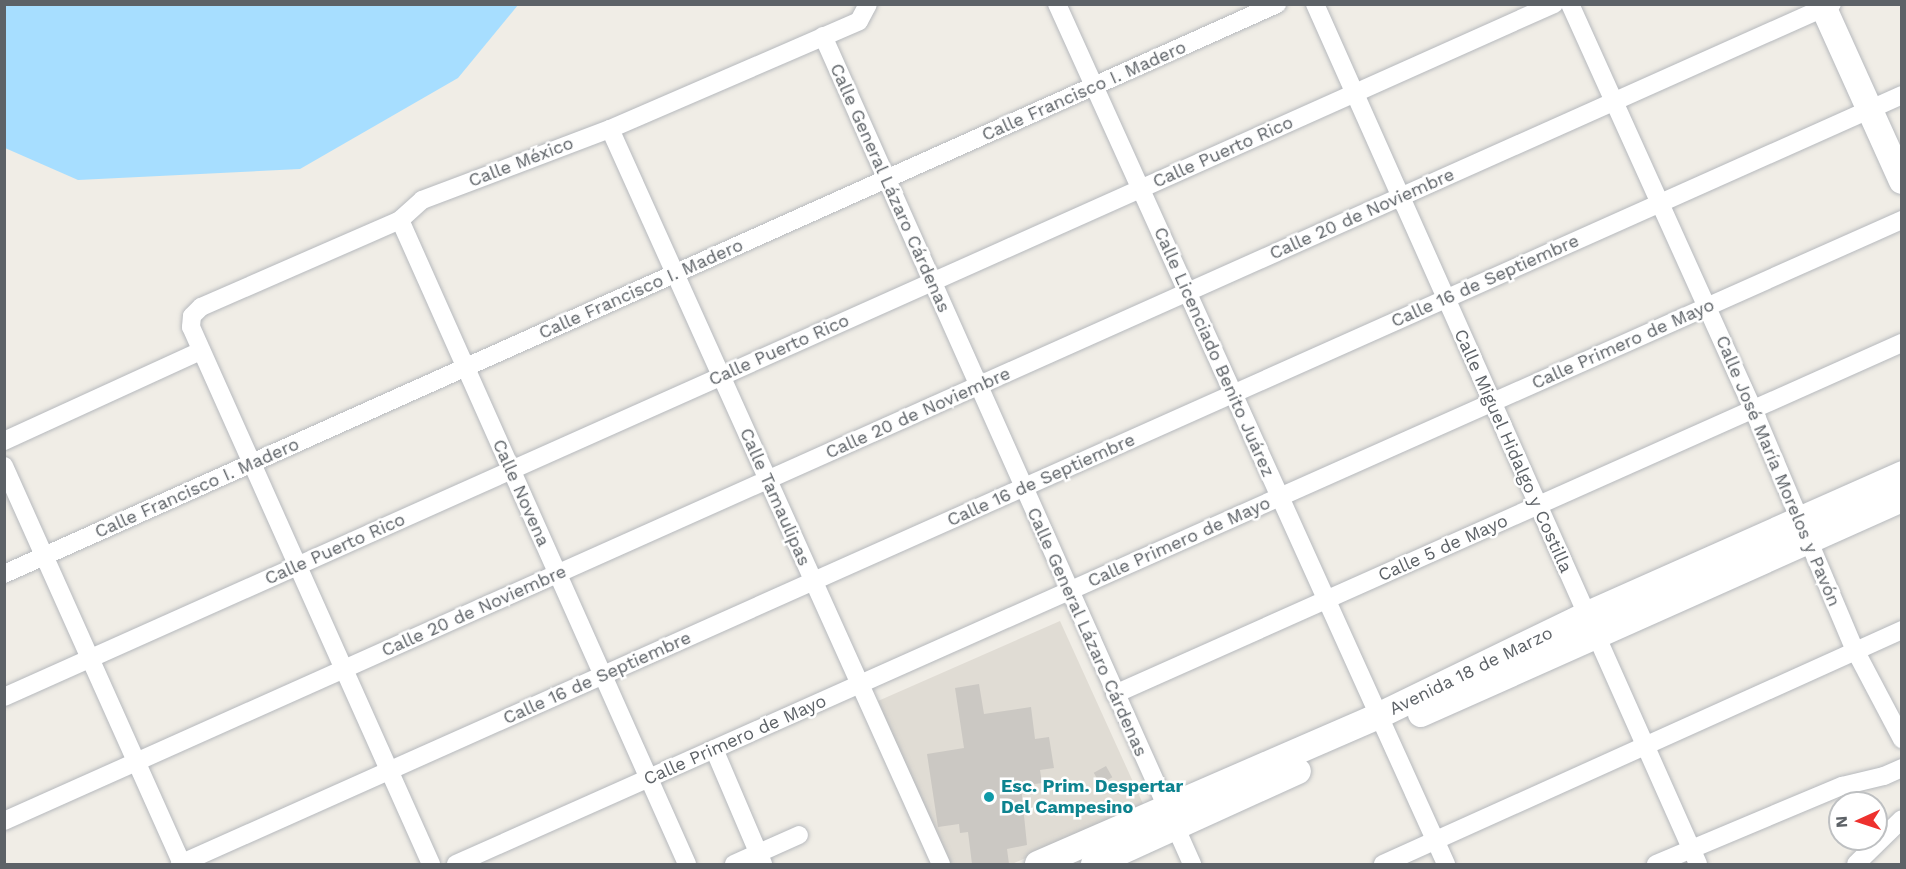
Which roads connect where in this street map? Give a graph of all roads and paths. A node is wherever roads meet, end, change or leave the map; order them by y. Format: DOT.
graph roads {
  1 [pos="868,4"];
  2 [pos="1057,4"];
  3 [pos="1277,4"];
  4 [pos="1315,4"];
  5 [pos="1554,4"];
  6 [pos="1570,4"];
  7 [pos="1826,6"];
  8 [pos="823,36"];
  9 [pos="1094,87"];
  10 [pos="1354,94"];
  11 [pos="1902,95"];
  12 [pos="1614,102"];
  13 [pos="1870,109"];
  14 [pos="610,129"];
  15 [pos="886,180"];
  16 [pos="1902,181"];
  17 [pos="1140,189"];
  18 [pos="1401,197"];
  19 [pos="1660,203"];
  20 [pos="400,220"];
  21 [pos="1902,220"];
  22 [pos="675,274"];
  23 [pos="932,282"];
  24 [pos="1187,292"];
  25 [pos="1446,299"];
  26 [pos="1707,307"];
  27 [pos="1902,343"];
  28 [pos="201,351"];
  29 [pos="466,368"];
  30 [pos="721,376"];
  31 [pos="978,386"];
  32 [pos="1233,394"];
  33 [pos="1492,403"];
  34 [pos="1754,409"];
  35 [pos="4,441"];
  36 [pos="252,464"];
  37 [pos="4,466"];
  38 [pos="511,470"];
  39 [pos="1902,474"];
  40 [pos="768,480"];
  41 [pos="1023,488"];
  42 [pos="1280,497"];
  43 [pos="1902,499"];
  44 [pos="1538,505"];
  45 [pos="1803,531"];
  46 [pos="45,556"];
  47 [pos="297,566"];
  48 [pos="4,574"];
  49 [pos="557,574"];
  50 [pos="813,581"];
  51 [pos="1069,591"];
  52 [pos="1326,600"];
  53 [pos="1591,625"];
  54 [pos="1902,630"];
  55 [pos="1855,650"];
  56 [pos="90,658"];
  57 [pos="344,669"];
  58 [pos="603,675"];
  59 [pos="860,684"];
  60 [pos="1115,694"];
  61 [pos="4,697"];
  62 [pos="1382,723"];
  63 [pos="1902,739"];
  64 [pos="1645,748"];
  65 [pos="714,749"];
  66 [pos="136,762"];
  67 [pos="1902,768"];
  68 [pos="389,771"];
  69 [pos="649,778"];
  70 [pos="1171,819"];
  71 [pos="1902,819"];
  72 [pos="4,821"];
  73 [pos="799,836"];
  74 [pos="1435,841"];
  75 [pos="1694,857"];
  76 [pos="761,859"];
  77 [pos="181,864"];
  78 [pos="431,864"];
  79 [pos="456,864"];
  80 [pos="687,864"];
  81 [pos="734,864"];
  82 [pos="941,864"];
  83 [pos="1038,864"];
  84 [pos="1094,864"];
  85 [pos="1192,864"];
  86 [pos="1383,864"];
  87 [pos="1446,864"];
  88 [pos="1656,864"];
  89 [pos="1856,864"];
  1 -- 8 [label="street, Calle México"];
  2 -- 9 [label="street, Calle Licenciado Benito Juárez"];
  3 -- 9 [label="street, Calle Francisco I. Madero"];
  4 -- 10 [label="street, Calle Miguel Hidalgo y Costilla"];
  5 -- 10 [label="street, Calle Puerto Rico"];
  6 -- 12 [label="street, Calle José María Morelos y Pavón"];
  7 -- 12 [label="street, Calle 20 de Noviembre"];
  7 -- 13 [label="street"];
  8 -- 14 [label="street, Calle México"];
  8 -- 15 [label="street, Calle General Lázaro Cárdenas"];
  9 -- 15 [label="street, Calle Francisco I. Madero"];
  9 -- 17 [label="street, Calle Licenciado Benito Juárez"];
  10 -- 17 [label="street, Calle Puerto Rico"];
  10 -- 18 [label="street, Calle Miguel Hidalgo y Costilla"];
  11 -- 13 [label="street, Calle 16 de Septiembre"];
  12 -- 18 [label="street, Calle 20 de Noviembre"];
  12 -- 19 [label="street, Calle José María Morelos y Pavón"];
  13 -- 16 [label="street"];
  13 -- 19 [label="street, Calle 16 de Septiembre"];
  14 -- 20 [label="street, Calle México"];
  14 -- 22 [label="street, Calle Tamaulipas"];
  15 -- 22 [label="street, Calle Francisco I. Madero"];
  15 -- 23 [label="street, Calle General Lázaro Cárdenas"];
  17 -- 23 [label="street, Calle Puerto Rico"];
  17 -- 24 [label="street, Calle Licenciado Benito Juárez"];
  18 -- 24 [label="street, Calle 20 de Noviembre"];
  18 -- 25 [label="street, Calle Miguel Hidalgo y Costilla"];
  19 -- 25 [label="street, Calle 16 de Septiembre"];
  19 -- 26 [label="street, Calle José María Morelos y Pavón"];
  20 -- 28 [label="street, Calle México"];
  20 -- 29 [label="street, Calle Novena"];
  21 -- 26 [label="street, Calle Primero de Mayo"];
  22 -- 29 [label="street, Calle Francisco I. Madero"];
  22 -- 30 [label="street, Calle Tamaulipas"];
  23 -- 30 [label="street, Calle Puerto Rico"];
  23 -- 31 [label="street, Calle General Lázaro Cárdenas"];
  24 -- 31 [label="street, Calle 20 de Noviembre"];
  24 -- 32 [label="street, Calle Licenciado Benito Juárez"];
  25 -- 32 [label="street, Calle 16 de Septiembre"];
  25 -- 33 [label="street, Calle Miguel Hidalgo y Costilla"];
  26 -- 33 [label="street, Calle Primero de Mayo"];
  26 -- 34 [label="street, Calle José María Morelos y Pavón"];
  27 -- 34 [label="street, Calle 5 de Mayo"];
  28 -- 35 [label="street"];
  28 -- 36 [label="street"];
  29 -- 36 [label="street, Calle Francisco I. Madero"];
  29 -- 38 [label="street, Calle Novena"];
  30 -- 38 [label="street, Calle Puerto Rico"];
  30 -- 40 [label="street, Calle Tamaulipas"];
  31 -- 40 [label="street, Calle 20 de Noviembre"];
  31 -- 41 [label="street, Calle General Lázaro Cárdenas"];
  32 -- 41 [label="street, Calle 16 de Septiembre"];
  32 -- 42 [label="street, Calle Licenciado Benito Juárez"];
  33 -- 42 [label="street, Calle Primero de Mayo"];
  33 -- 44 [label="street, Calle Miguel Hidalgo y Costilla"];
  34 -- 44 [label="street, Calle 5 de Mayo"];
  34 -- 45 [label="street, Calle José María Morelos y Pavón"];
  36 -- 46 [label="street, Calle Francisco I. Madero"];
  36 -- 47 [label="street"];
  37 -- 46 [label="street"];
  38 -- 47 [label="street, Calle Puerto Rico"];
  38 -- 49 [label="street, Calle Novena"];
  39 -- 45 [label="street, Avenida 18 de Marzo"];
  40 -- 49 [label="street, Calle 20 de Noviembre"];
  40 -- 50 [label="street, Calle Tamaulipas"];
  41 -- 50 [label="street, Calle 16 de Septiembre"];
  41 -- 51 [label="street, Calle General Lázaro Cárdenas"];
  42 -- 51 [label="street, Calle Primero de Mayo"];
  42 -- 52 [label="street, Calle Licenciado Benito Juárez"];
  43 -- 45 [label="street, Avenida 18 de Marzo"];
  44 -- 52 [label="street, Calle 5 de Mayo"];
  44 -- 53 [label="street, Calle Miguel Hidalgo y Costilla"];
  45 -- 53 [label="street, Avenida 18 de Marzo"];
  45 -- 55 [label="street, Calle José María Morelos y Pavón"];
  46 -- 48 [label="street, Calle Francisco I. Madero"];
  46 -- 56 [label="street"];
  47 -- 56 [label="street, Calle Puerto Rico"];
  47 -- 57 [label="street"];
  49 -- 57 [label="street, Calle 20 de Noviembre"];
  49 -- 58 [label="street, Calle Novena"];
  50 -- 58 [label="street, Calle 16 de Septiembre"];
  50 -- 59 [label="street, Calle Tamaulipas"];
  51 -- 59 [label="street, Calle Primero de Mayo"];
  51 -- 60 [label="street, Calle General Lázaro Cárdenas"];
  52 -- 60 [label="street, Calle 5 de Mayo"];
  52 -- 62 [label="street, Calle Licenciado Benito Juárez"];
  53 -- 62 [label="street, Avenida 18 de Marzo"];
  53 -- 64 [label="street, Calle Miguel Hidalgo y Costilla"];
  54 -- 55 [label="street"];
  55 -- 63 [label="street, Calle José María Morelos y Pavón"];
  55 -- 64 [label="street"];
  56 -- 61 [label="street, Calle Puerto Rico"];
  56 -- 66 [label="street"];
  57 -- 66 [label="street, Calle 20 de Noviembre"];
  57 -- 68 [label="street"];
  58 -- 68 [label="street, Calle 16 de Septiembre"];
  58 -- 69 [label="street, Calle Novena"];
  59 -- 65 [label="street, Calle Primero de Mayo"];
  59 -- 82 [label="street, Calle Tamaulipas"];
  60 -- 70 [label="street, Calle General Lázaro Cárdenas"];
  62 -- 70 [label="street, Avenida 18 de Marzo"];
  62 -- 74 [label="street, Calle Licenciado Benito Juárez"];
  64 -- 74 [label="street"];
  64 -- 75 [label="street, Calle Miguel Hidalgo y Costilla"];
  65 -- 69 [label="street, Calle Primero de Mayo"];
  65 -- 76 [label="street"];
  66 -- 72 [label="street, Calle 20 de Noviembre"];
  66 -- 77 [label="street"];
  67 -- 75 [label="street"];
  68 -- 77 [label="street, Calle 16 de Septiembre"];
  68 -- 78 [label="street"];
  69 -- 79 [label="street, Calle Primero de Mayo"];
  69 -- 80 [label="street, Calle Novena"];
  70 -- 83 [label="street, Avenida 18 de Marzo"];
  70 -- 84 [label="street, Avenida 18 de Marzo"];
  70 -- 85 [label="street, Calle General Lázaro Cárdenas"];
  71 -- 89 [label="street"];
  73 -- 76 [label="street"];
  74 -- 86 [label="street"];
  74 -- 87 [label="street, Calle Licenciado Benito Juárez"];
  75 -- 88 [label="street"];
  76 -- 81 [label="street"];
}
